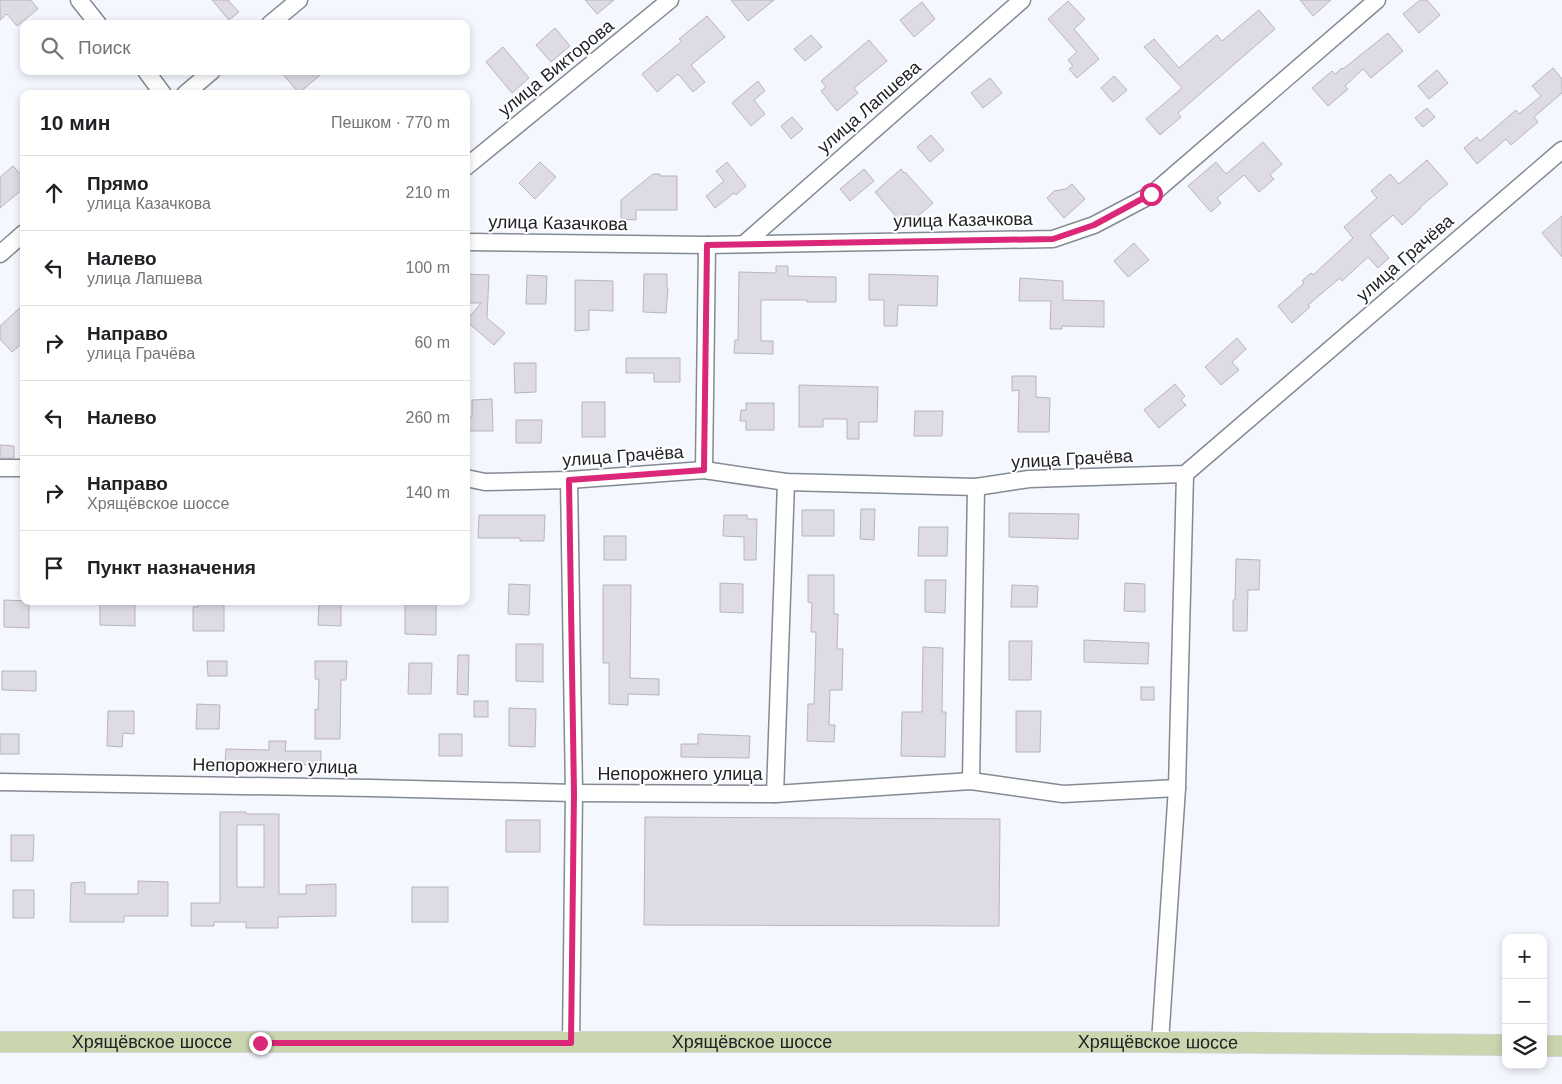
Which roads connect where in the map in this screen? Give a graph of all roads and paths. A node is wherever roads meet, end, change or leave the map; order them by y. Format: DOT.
graph roads {
  1 [pos="79,0"];
  2 [pos="298,0"];
  3 [pos="670,0"];
  4 [pos="1022,0"];
  5 [pos="1377,0"];
  6 [pos="95,20"];
  7 [pos="275,20"];
  8 [pos="149,75"];
  9 [pos="207,75"];
  10 [pos="160,90"];
  11 [pos="190,90"];
  12 [pos="1562,150"];
  13 [pos="470,163"];
  14 [pos="20,236"];
  15 [pos="470,242"];
  16 [pos="744,244"];
  17 [pos="707,245"];
  18 [pos="0,254"];
  19 [pos="0,468"];
  20 [pos="20,468"];
  21 [pos="704,470"];
  22 [pos="1185,474"];
  23 [pos="470,479"];
  24 [pos="569,480"];
  25 [pos="786,482"];
  26 [pos="976,487"];
  27 [pos="970,781"];
  28 [pos="0,782"];
  29 [pos="1178,788"];
  30 [pos="574,793"];
  31 [pos="775,794"];
  32 [pos="0,1042"];
  33 [pos="1160,1042"];
  34 [pos="571,1043"];
  35 [pos="1502,1045"];
  36 [pos="1547,1046"];
  37 [pos="1562,1046"];
  1 -- 6 [label="street"];
  2 -- 7 [label="street"];
  3 -- 13 [label="street, улица Викторова"];
  4 -- 16 [label="street, улица Лапшева"];
  5 -- 16 [label="street, улица Казачкова"];
  8 -- 10 [label="street"];
  9 -- 11 [label="street"];
  12 -- 22 [label="street, улица Грачёва"];
  14 -- 18 [label="street"];
  15 -- 17 [label="street, улица Казачкова"];
  16 -- 17 [label="street, улица Казачкова"];
  17 -- 21 [label="street"];
  19 -- 20 [label="street"];
  21 -- 24 [label="street, улица Грачёва"];
  21 -- 25 [label="street, улица Грачёва"];
  22 -- 26 [label="street, улица Грачёва"];
  22 -- 29 [label="street"];
  23 -- 24 [label="street, улица Грачёва"];
  24 -- 30 [label="street"];
  25 -- 26 [label="street, улица Грачёва"];
  25 -- 31 [label="street"];
  26 -- 27 [label="street"];
  27 -- 29 [label="street, Непорожнего улица"];
  27 -- 31 [label="street, Непорожнего улица"];
  28 -- 30 [label="street, Непорожнего улица"];
  29 -- 33 [label="street"];
  30 -- 31 [label="street, Непорожнего улица"];
  30 -- 34 [label="street"];
  32 -- 34 [label="main road, Хрящёвское шоссе"];
  33 -- 34 [label="main road, Хрящёвское шоссе"];
  33 -- 35 [label="main road, Хрящёвское шоссе"];
  36 -- 37 [label="main road"];
}
